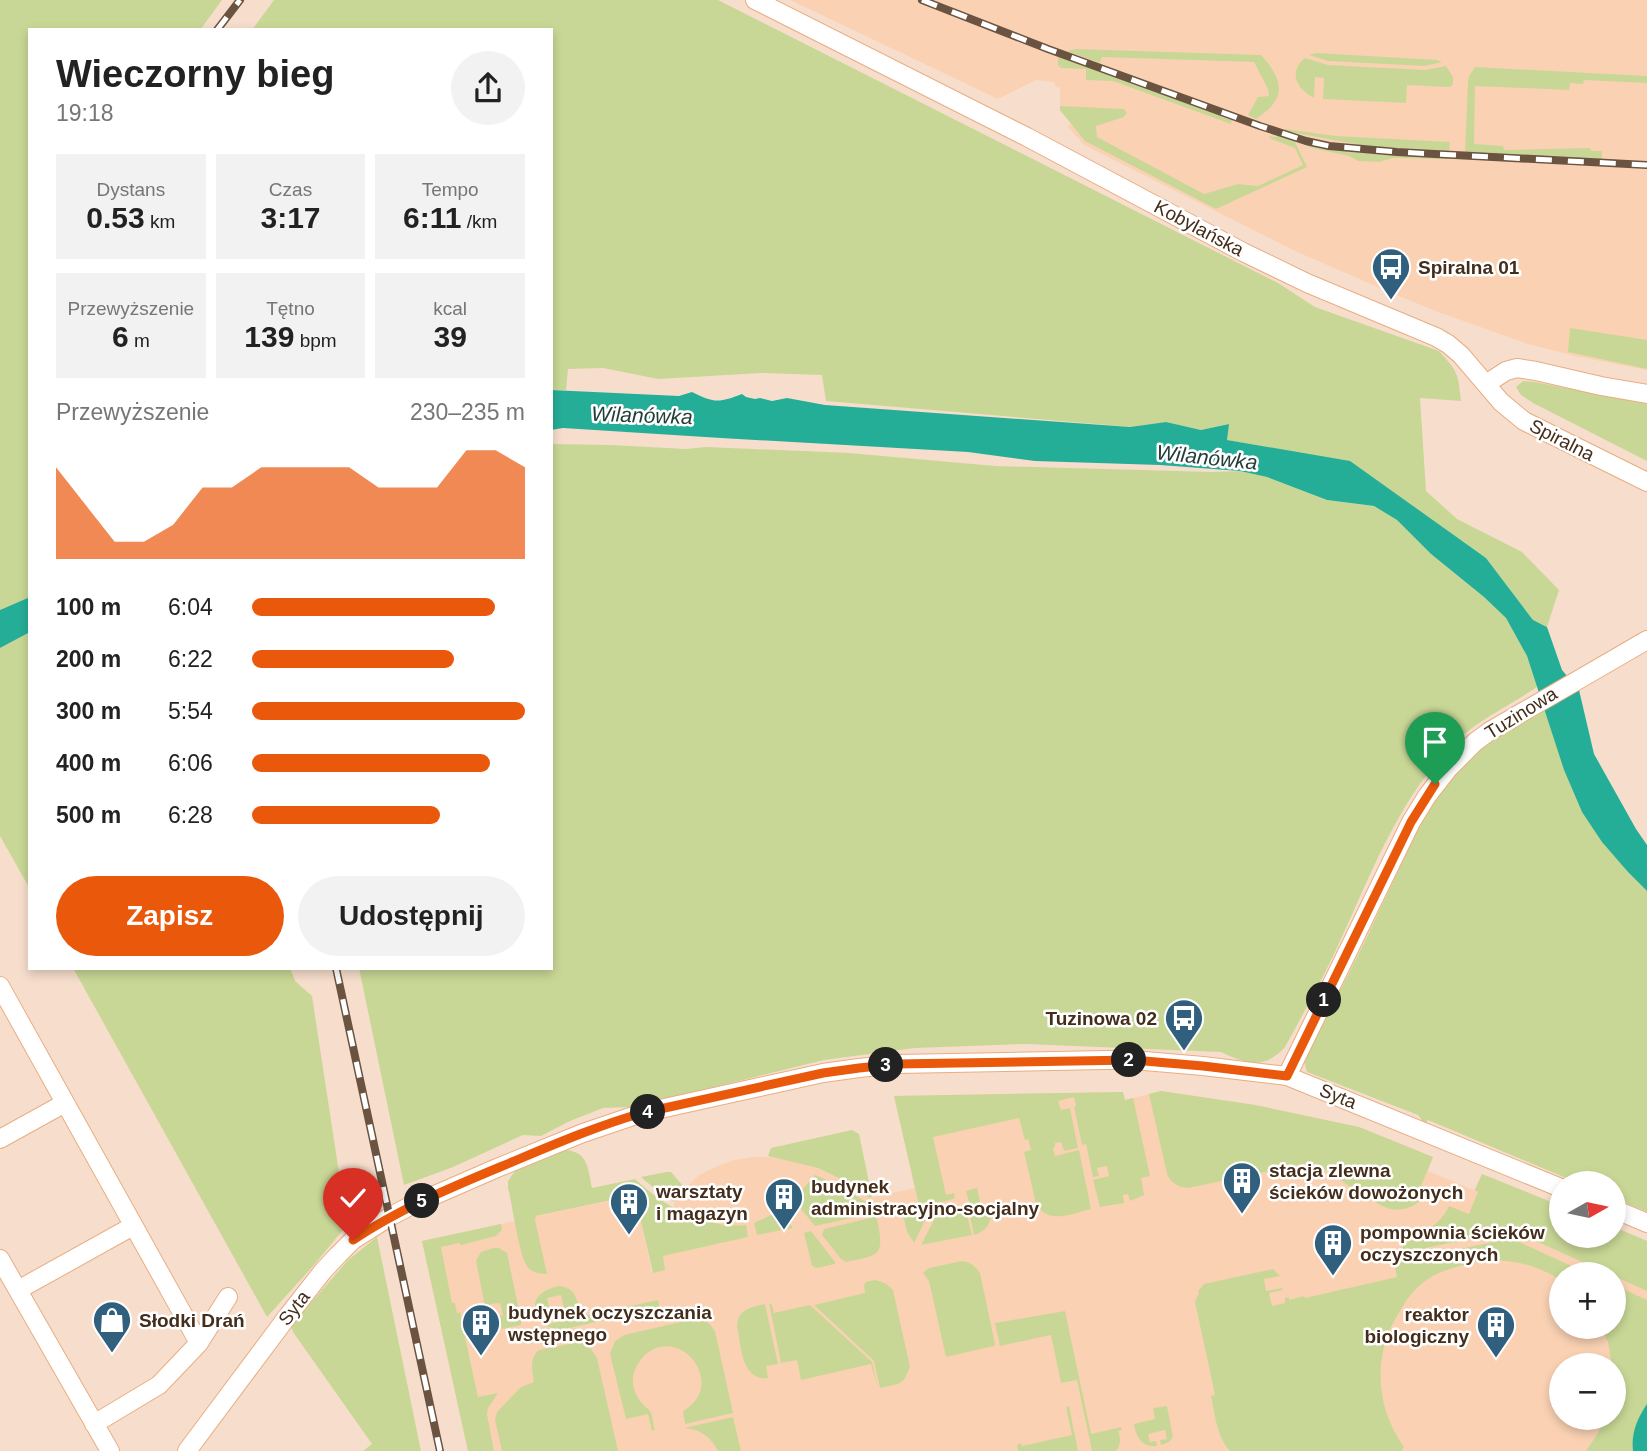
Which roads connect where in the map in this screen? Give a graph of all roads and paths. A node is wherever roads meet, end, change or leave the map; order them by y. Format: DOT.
graph roads {
  1 [pos="755,0"];
  2 [pos="1486,384"];
  3 [pos="1647,394"];
  4 [pos="1647,482"];
  5 [pos="1647,640"];
  6 [pos="0,986"];
  7 [pos="1287,1076"];
  8 [pos="65,1103"];
  9 [pos="0,1139"];
  10 [pos="1549,1183"];
  11 [pos="1626,1214"];
  12 [pos="1647,1223"];
  13 [pos="133,1226"];
  14 [pos="0,1259"];
  15 [pos="18,1290"];
  16 [pos="228,1297"];
  17 [pos="199,1343"];
  18 [pos="94,1424"];
  19 [pos="110,1451"];
  20 [pos="187,1451"];
  1 -- 2 [label="street, Kobylańska"];
  2 -- 3 [label="street"];
  2 -- 4 [label="street, Spiralna"];
  5 -- 7 [label="street, Tuzinowa"];
  6 -- 8 [label="street"];
  7 -- 10 [label="street, Syta"];
  7 -- 20 [label="street, Syta"];
  8 -- 9 [label="street"];
  8 -- 13 [label="street"];
  11 -- 12 [label="street"];
  13 -- 15 [label="street"];
  13 -- 17 [label="street"];
  14 -- 15 [label="street"];
  15 -- 18 [label="street"];
  16 -- 17 [label="street"];
  17 -- 18 [label="street"];
  18 -- 19 [label="street"];
}
